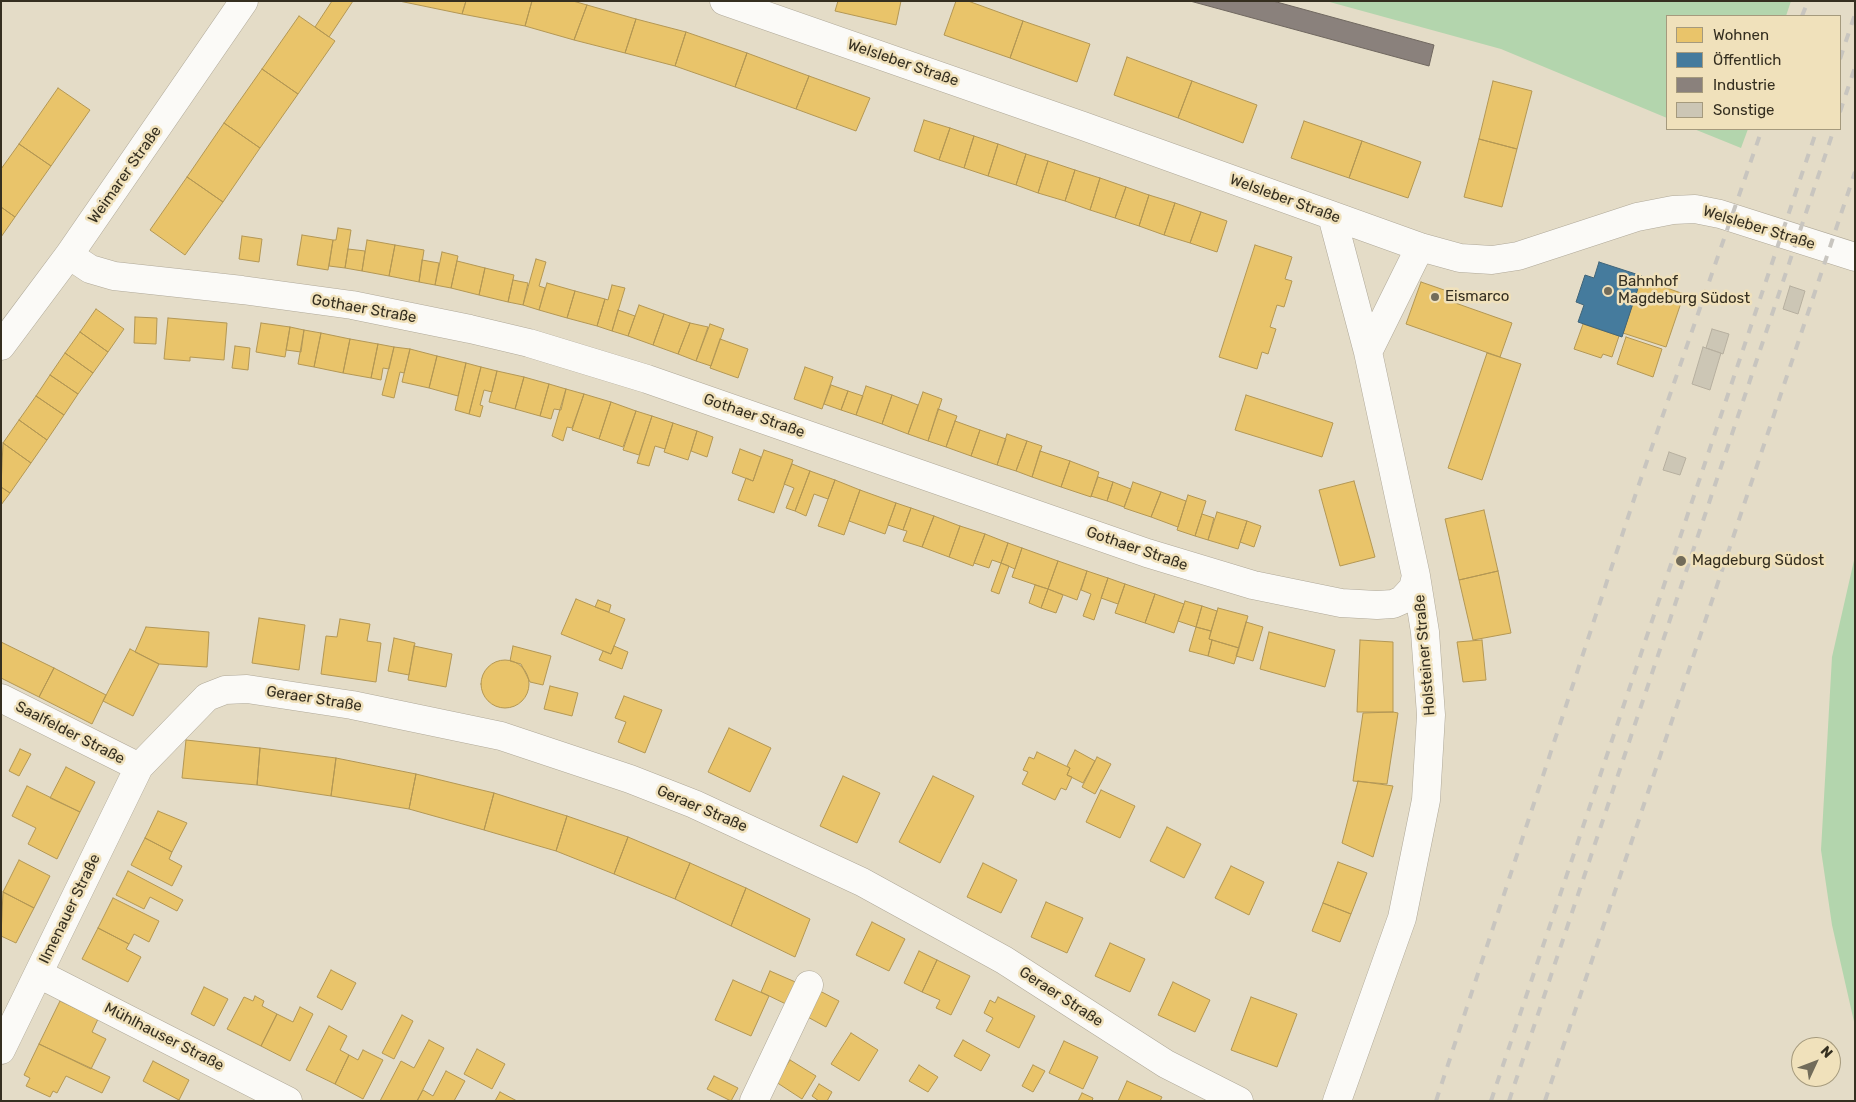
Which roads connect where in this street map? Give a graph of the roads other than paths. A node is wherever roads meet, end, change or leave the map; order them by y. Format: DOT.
graph roads {
  1 [pos="244,1"];
  2 [pos="724,1"];
  3 [pos="1332,216"];
  4 [pos="1420,248"];
  5 [pos="70,255"];
  6 [pos="1855,257"];
  7 [pos="1,346"];
  8 [pos="1368,352"];
  9 [pos="1416,576"];
  10 [pos="1,698"];
  11 [pos="139,767"];
  12 [pos="39,974"];
  13 [pos="808,985"];
  14 [pos="1,1050"];
  15 [pos="288,1101"];
  16 [pos="754,1101"];
  17 [pos="1239,1101"];
  18 [pos="1337,1101"];
  1 -- 5 [label="street, Weimarer Straße"];
  2 -- 3 [label="street, Welsleber Straße"];
  3 -- 4 [label="street, Welsleber Straße"];
  3 -- 8 [label="street, Holsteiner Straße"];
  4 -- 6 [label="street, Welsleber Straße"];
  4 -- 8 [label="street"];
  5 -- 7 [label="street, Weimarer Straße"];
  5 -- 9 [label="street, Gothaer Straße"];
  8 -- 9 [label="street, Holsteiner Straße"];
  9 -- 18 [label="street, Holsteiner Straße"];
  10 -- 11 [label="street, Saalfelder Straße"];
  11 -- 12 [label="street, Ilmenauer Straße"];
  11 -- 17 [label="street, Geraer Straße"];
  12 -- 14 [label="street, Ilmenauer Straße"];
  12 -- 15 [label="street, Mühlhauser Straße"];
  13 -- 16 [label="street"];
}
